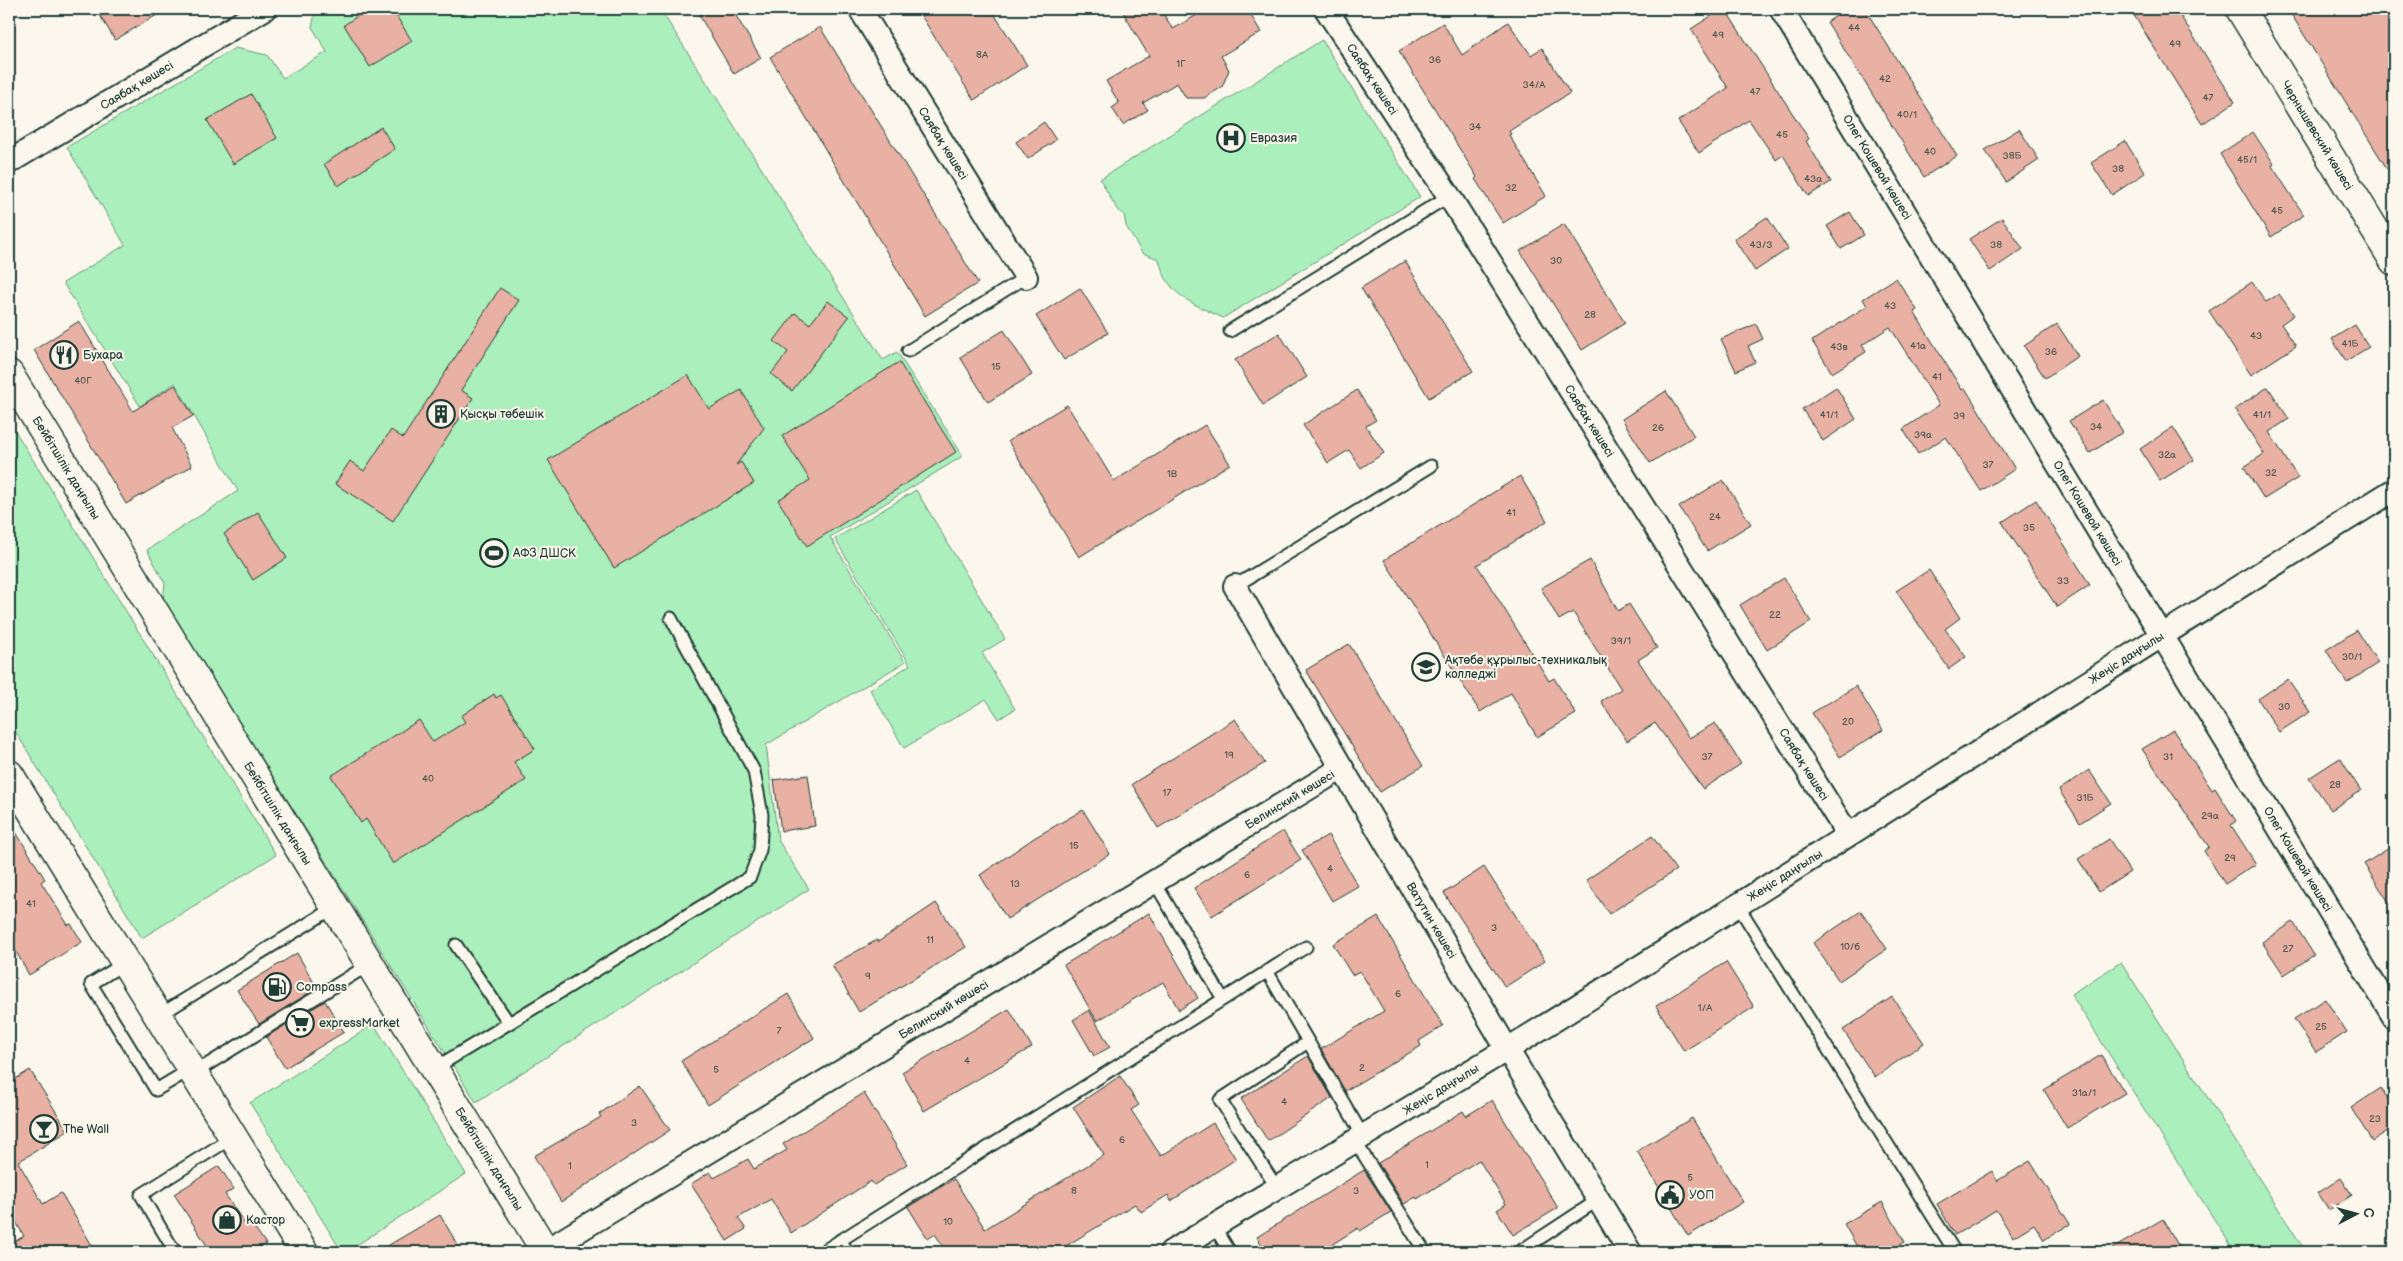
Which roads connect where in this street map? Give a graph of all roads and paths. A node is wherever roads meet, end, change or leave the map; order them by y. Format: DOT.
graph roads {
  1 [pos="264,9"];
  2 [pos="860,9"];
  3 [pos="1326,9"];
  4 [pos="1781,9"];
  5 [pos="2240,9"];
  6 [pos="9,162"];
  7 [pos="1449,196"];
  8 [pos="2394,261"];
  9 [pos="1026,277"];
  10 [pos="1230,331"];
  11 [pos="908,351"];
  12 [pos="9,374"];
  13 [pos="1431,466"];
  14 [pos="2394,490"];
  15 [pos="1235,586"];
  16 [pos="671,618"];
  17 [pos="2162,633"];
  18 [pos="1342,768"];
  19 [pos="9,774"];
  20 [pos="1848,835"];
  21 [pos="1154,881"];
  22 [pos="1737,904"];
  23 [pos="335,908"];
  24 [pos="456,945"];
  25 [pos="1306,947"];
  26 [pos="125,963"];
  27 [pos="370,964"];
  28 [pos="1268,972"];
  29 [pos="1224,999"];
  30 [pos="158,1016"];
  31 [pos="2394,1016"];
  32 [pos="509,1023"];
  33 [pos="1308,1042"];
  34 [pos="1507,1049"];
  35 [pos="435,1068"];
  36 [pos="192,1071"];
  37 [pos="233,1137"];
  38 [pos="1359,1138"];
  39 [pos="1277,1188"];
  40 [pos="1598,1200"];
  41 [pos="1214,1226"];
  42 [pos="840,1240"];
  43 [pos="545,1251"];
  44 [pos="175,1252"];
  45 [pos="304,1252"];
  46 [pos="822,1252"];
  47 [pos="848,1252"];
  48 [pos="1171,1252"];
  49 [pos="1230,1252"];
  50 [pos="1425,1252"];
  51 [pos="1520,1252"];
  52 [pos="1630,1252"];
  53 [pos="1955,1252"];
  1 -- 6 [label="street, Саябақ көшесі"];
  2 -- 9 [label="street, Саябақ көшесі"];
  3 -- 7 [label="street, Саябақ көшесі"];
  4 -- 17 [label="street, Олег Кошевой көшесі"];
  5 -- 8 [label="main road, Чернышевский көшесі"];
  7 -- 10 [label="lane"];
  7 -- 20 [label="street, Саябақ көшесі"];
  9 -- 11 [label="lane"];
  12 -- 23 [label="main road, Бейбітшілік даңғылы"];
  13 -- 15 [label="lane"];
  14 -- 17 [label="street, Жеңіс даңғылы"];
  15 -- 18 [label="street, Ватутин көшесі"];
  16 -- 32 [label="lane"];
  17 -- 20 [label="street, Жеңіс даңғылы"];
  17 -- 31 [label="street, Олег Кошевой көшесі"];
  18 -- 21 [label="street, Белинский көшесі"];
  18 -- 34 [label="street, Ватутин көшесі"];
  19 -- 26 [label="main road"];
  20 -- 22 [label="street, Жеңіс даңғылы"];
  21 -- 29 [label="lane"];
  21 -- 43 [label="street, Белинский көшесі"];
  22 -- 34 [label="street, Жеңіс даңғылы"];
  22 -- 53 [label="lane"];
  23 -- 27 [label="main road, Бейбітшілік даңғылы"];
  23 -- 30 [label="lane"];
  24 -- 32 [label="lane"];
  25 -- 28 [label="lane"];
  26 -- 30 [label="main road"];
  26 -- 36 [label="lane"];
  27 -- 35 [label="main road, Бейбітшілік даңғылы"];
  27 -- 36 [label="lane"];
  28 -- 29 [label="lane"];
  28 -- 33 [label="lane"];
  29 -- 42 [label="lane"];
  30 -- 36 [label="main road"];
  32 -- 35 [label="lane"];
  33 -- 38 [label="lane"];
  33 -- 39 [label="lane"];
  34 -- 38 [label="street, Жеңіс даңғылы"];
  34 -- 40 [label="street, Ватутин көшесі"];
  35 -- 43 [label="main road, Бейбітшілік даңғылы"];
  36 -- 37 [label="main road"];
  37 -- 44 [label="lane"];
  37 -- 45 [label="main road"];
  38 -- 39 [label="street, Жеңіс даңғылы"];
  38 -- 50 [label="lane"];
  39 -- 41 [label="street, Жеңіс даңғылы"];
  40 -- 51 [label="lane"];
  40 -- 52 [label="street, Ватутин көшесі"];
  41 -- 48 [label="street, Жеңіс даңғылы"];
  41 -- 49 [label="lane"];
  42 -- 46 [label="lane"];
  42 -- 47 [label="lane"];
}
